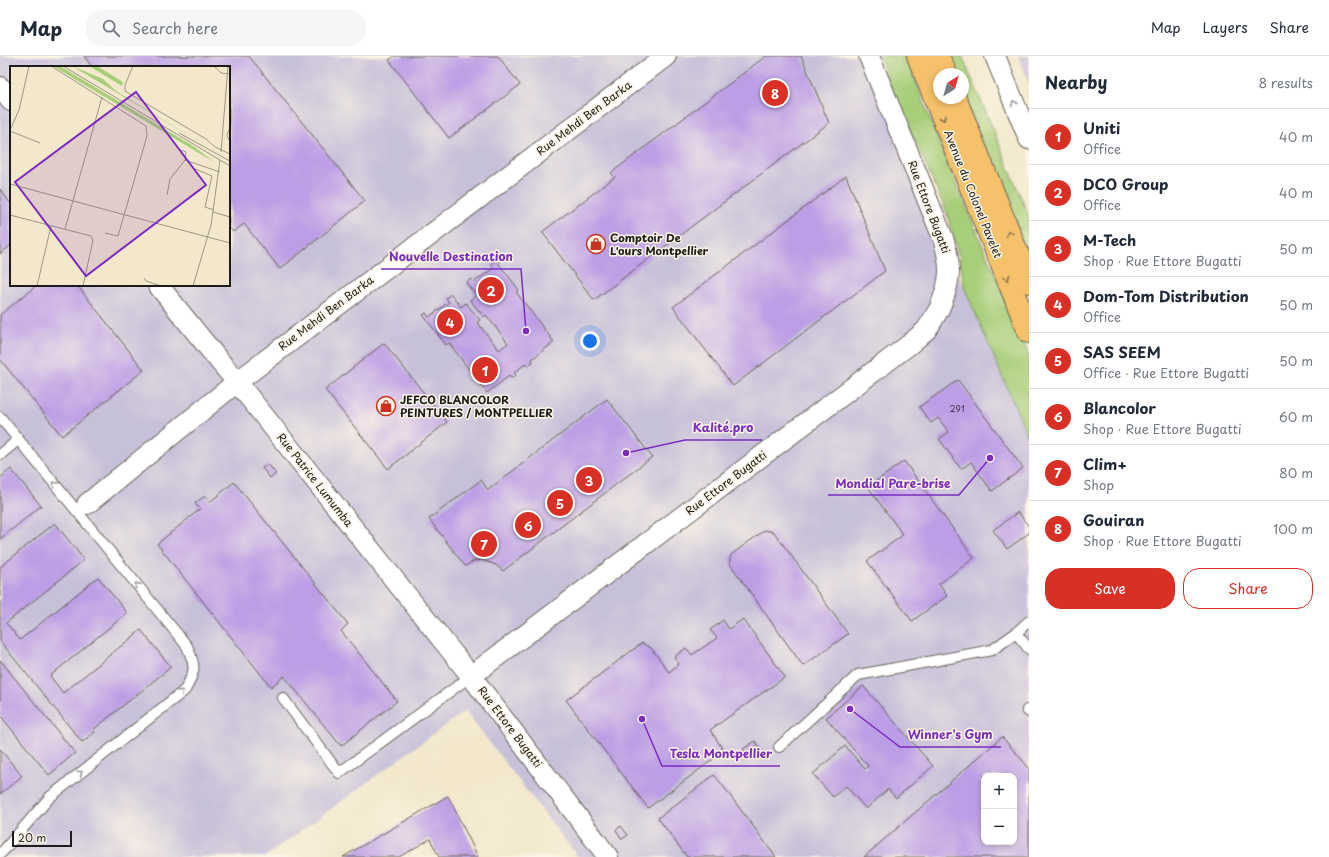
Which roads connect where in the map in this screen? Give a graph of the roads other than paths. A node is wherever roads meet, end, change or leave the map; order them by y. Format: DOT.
graph roads {
  1 [pos="666,56"];
  2 [pos="869,56"];
  3 [pos="918,56"];
  4 [pos="938,56"];
  5 [pos="995,56"];
  6 [pos="943,68"];
  7 [pos="0,87"];
  8 [pos="10,100"];
  9 [pos="957,104"];
  10 [pos="1029,139"];
  11 [pos="1029,282"];
  12 [pos="159,286"];
  13 [pos="1029,332"];
  14 [pos="237,382"];
  15 [pos="0,417"];
  16 [pos="18,440"];
  17 [pos="0,455"];
  18 [pos="82,508"];
  19 [pos="1029,621"];
  20 [pos="1016,633"];
  21 [pos="1029,649"];
  22 [pos="471,676"];
  23 [pos="283,698"];
  24 [pos="779,747"];
  25 [pos="0,854"];
  26 [pos="608,857"];
  1 -- 14 [label="street, Rue Mehdi Ben Barka"];
  2 -- 22 [label="street, Rue Ettore Bugatti"];
  3 -- 13 [label="main road, Avenue du Colonel Pavelet, one-way"];
  4 -- 6 [label="main road"];
  10 -- 5 [label="street, one-way"];
  7 -- 8 [label="street"];
  11 -- 9 [label="main road, Avenue du Colonel Pavelet, one-way"];
  12 -- 14 [label="street, Rue Patrice Lumumba"];
  14 -- 18 [label="street, Rue Mehdi Ben Barka"];
  14 -- 22 [label="street, Rue Patrice Lumumba"];
  15 -- 16 [label="lane"];
  16 -- 17 [label="lane"];
  18 -- 16 [label="lane, one-way"];
  25 -- 18 [label="lane, one-way"];
  19 -- 20 [label="lane"];
  20 -- 21 [label="lane"];
  20 -- 24 [label="lane"];
  22 -- 23 [label="lane"];
  22 -- 26 [label="street, Rue Ettore Bugatti"];
}
